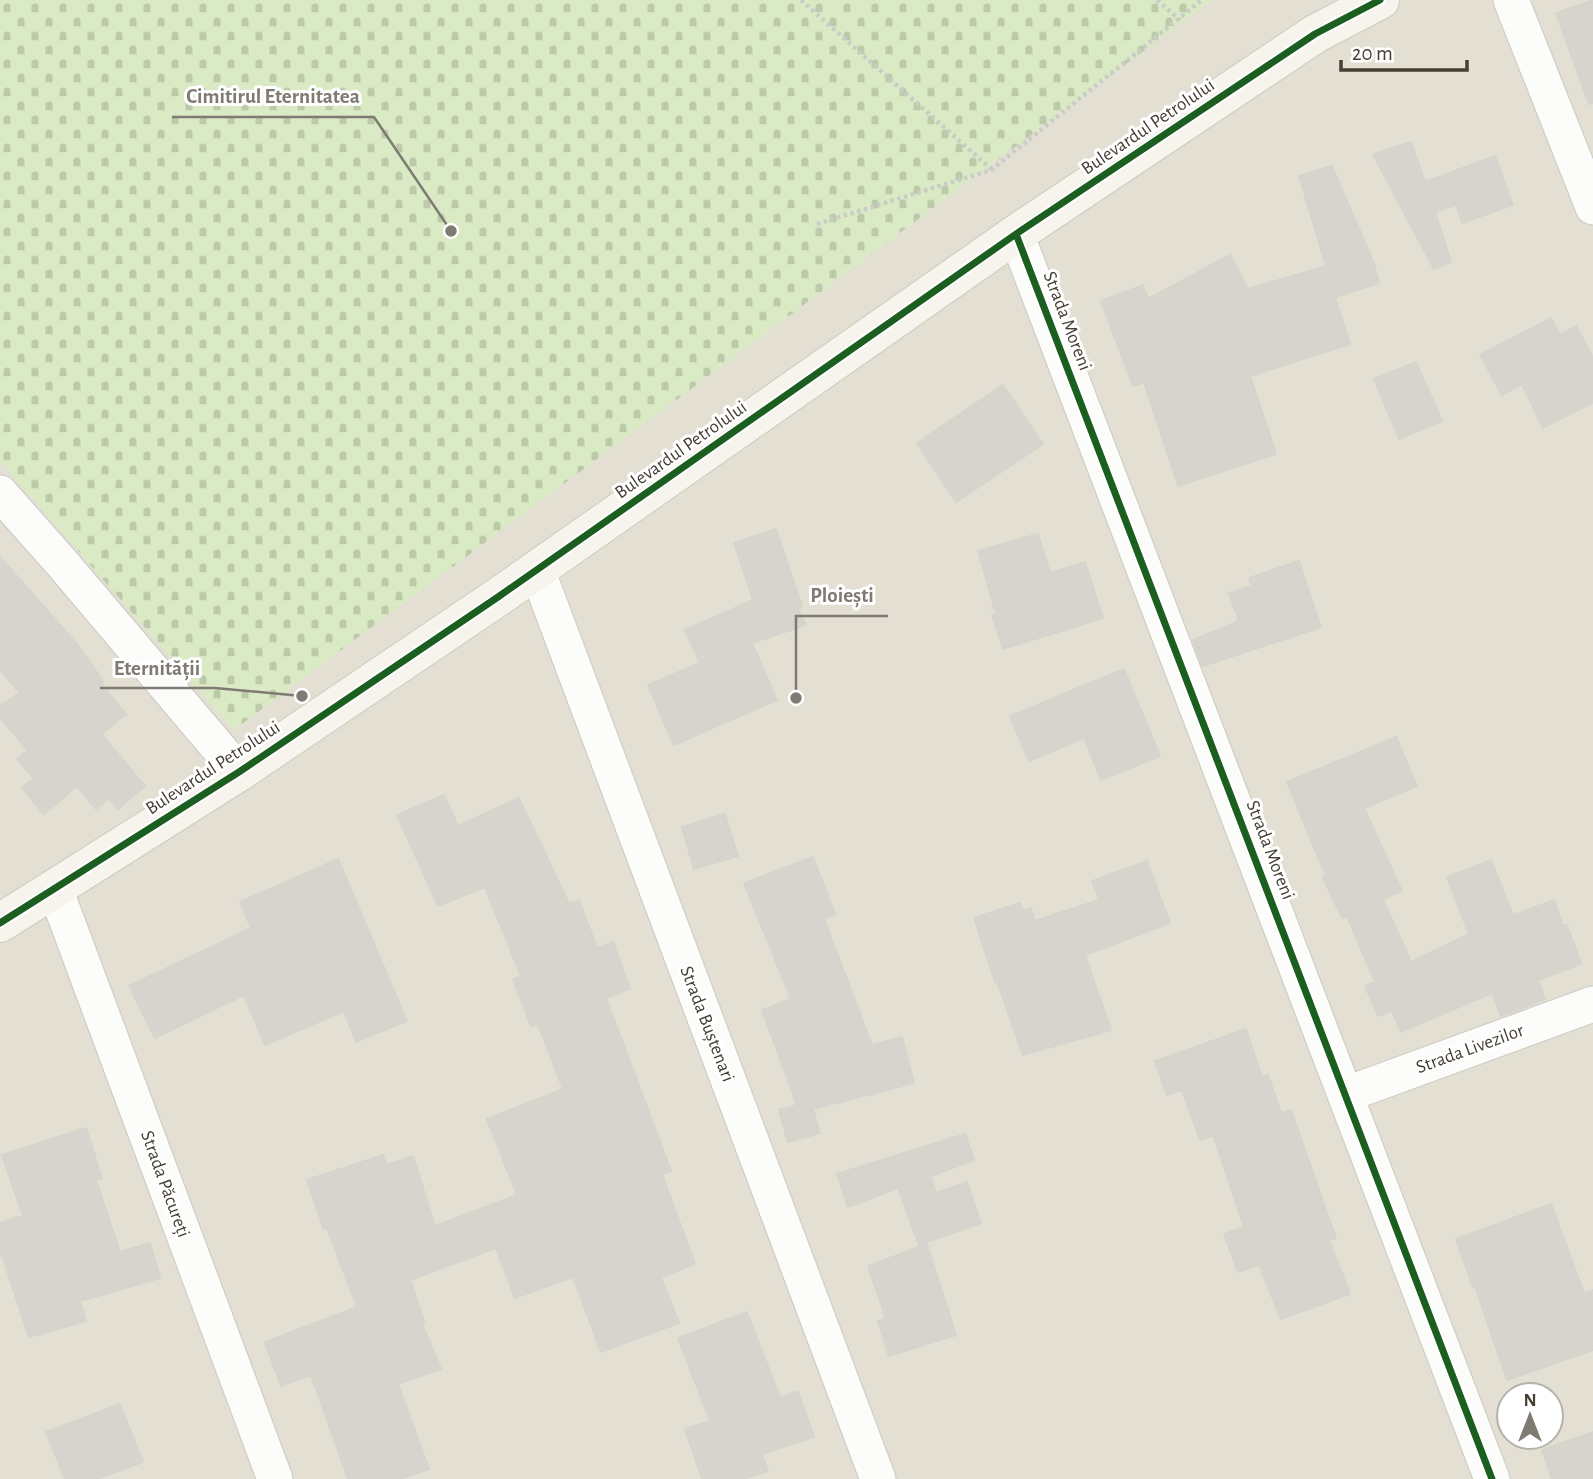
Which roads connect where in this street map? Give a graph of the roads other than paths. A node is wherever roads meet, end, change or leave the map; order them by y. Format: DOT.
graph roads {
  1 [pos="1380,0"];
  2 [pos="1511,0"];
  3 [pos="1593,207"];
  4 [pos="1016,234"];
  5 [pos="0,493"];
  6 [pos="537,570"];
  7 [pos="239,772"];
  8 [pos="55,889"];
  9 [pos="0,923"];
  10 [pos="1593,1004"];
  11 [pos="1347,1094"];
  12 [pos="275,1479"];
  13 [pos="878,1479"];
  14 [pos="1492,1479"];
  1 -- 4 [label="street, Bulevardul Petrolului"];
  2 -- 3 [label="street"];
  4 -- 6 [label="street, Bulevardul Petrolului"];
  4 -- 11 [label="street, Strada Moreni"];
  5 -- 7 [label="street"];
  6 -- 7 [label="street, Bulevardul Petrolului"];
  6 -- 13 [label="street, Strada Buștenari"];
  7 -- 8 [label="street, Bulevardul Petrolului"];
  8 -- 9 [label="street, Bulevardul Petrolului"];
  8 -- 12 [label="street, Strada Păcureți"];
  10 -- 11 [label="street, Strada Livezilor"];
  11 -- 14 [label="street, Strada Moreni"];
}
